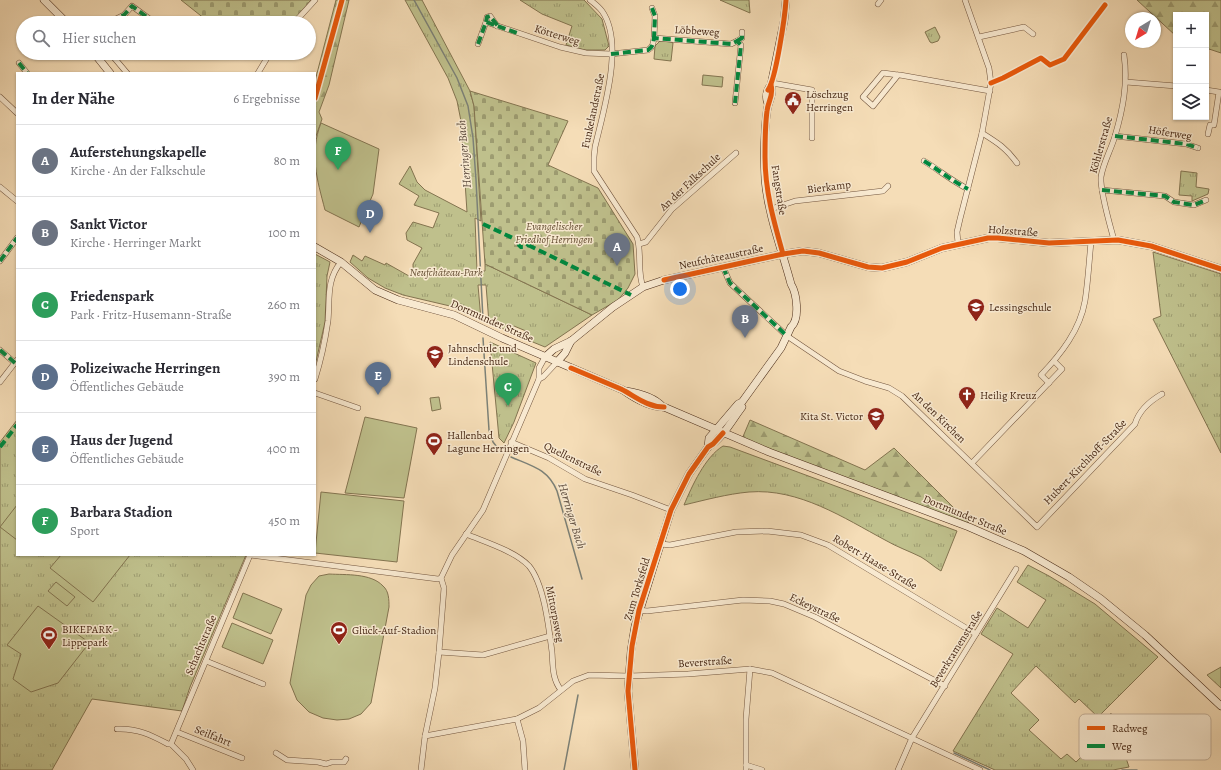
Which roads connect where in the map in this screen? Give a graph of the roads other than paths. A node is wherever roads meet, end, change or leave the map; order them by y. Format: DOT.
graph roads {
  1 [pos="44,0"];
  2 [pos="315,0"];
  3 [pos="590,0"];
  4 [pos="786,0"];
  5 [pos="965,0"];
  6 [pos="652,8"];
  7 [pos="60,16"];
  8 [pos="122,16"];
  9 [pos="146,16"];
  10 [pos="300,16"];
  11 [pos="742,32"];
  12 [pos="1033,34"];
  13 [pos="979,37"];
  14 [pos="654,38"];
  15 [pos="737,41"];
  16 [pos="478,44"];
  17 [pos="612,54"];
  18 [pos="1124,55"];
  19 [pos="100,60"];
  20 [pos="116,60"];
  21 [pos="266,60"];
  22 [pos="19,63"];
  23 [pos="26,72"];
  24 [pos="109,72"];
  25 [pos="126,72"];
  26 [pos="259,72"];
  27 [pos="898,75"];
  28 [pos="1126,82"];
  29 [pos="771,84"];
  30 [pos="1173,86"];
  31 [pos="1209,90"];
  32 [pos="990,91"];
  33 [pos="0,97"];
  34 [pos="735,102"];
  35 [pos="16,112"];
  36 [pos="982,133"];
  37 [pos="1208,134"];
  38 [pos="1115,136"];
  39 [pos="812,138"];
  40 [pos="1198,148"];
  41 [pos="736,153"];
  42 [pos="924,161"];
  43 [pos="1017,164"];
  44 [pos="888,186"];
  45 [pos="0,187"];
  46 [pos="968,189"];
  47 [pos="1102,190"];
  48 [pos="1206,200"];
  49 [pos="16,201"];
  50 [pos="771,209"];
  51 [pos="16,239"];
  52 [pos="1114,240"];
  53 [pos="1091,242"];
  54 [pos="958,243"];
  55 [pos="639,244"];
  56 [pos="316,248"];
  57 [pos="783,254"];
  58 [pos="0,260"];
  59 [pos="341,262"];
  60 [pos="723,267"];
  61 [pos="1221,269"];
  62 [pos="643,287"];
  63 [pos="788,336"];
  64 [pos="571,341"];
  65 [pos="0,350"];
  66 [pos="546,357"];
  67 [pos="1054,361"];
  68 [pos="16,362"];
  69 [pos="557,362"];
  70 [pos="316,376"];
  71 [pos="539,379"];
  72 [pos="0,382"];
  73 [pos="1049,383"];
  74 [pos="316,393"];
  75 [pos="1162,394"];
  76 [pos="742,402"];
  77 [pos="358,408"];
  78 [pos="715,429"];
  79 [pos="723,433"];
  80 [pos="511,442"];
  81 [pos="708,447"];
  82 [pos="972,463"];
  83 [pos="671,510"];
  84 [pos="1037,527"];
  85 [pos="466,534"];
  86 [pos="661,544"];
  87 [pos="250,556"];
  88 [pos="257,556"];
  89 [pos="1016,569"];
  90 [pos="441,578"];
  91 [pos="639,610"];
  92 [pos="976,634"];
  93 [pos="550,636"];
  94 [pos="439,652"];
  95 [pos="206,661"];
  96 [pos="750,669"];
  97 [pos="629,676"];
  98 [pos="263,684"];
  99 [pos="945,686"];
  100 [pos="561,690"];
  101 [pos="1221,706"];
  102 [pos="517,719"];
  103 [pos="117,729"];
  104 [pos="177,732"];
  105 [pos="425,736"];
  106 [pos="912,738"];
  107 [pos="171,744"];
  108 [pos="276,753"];
  109 [pos="242,758"];
  110 [pos="346,759"];
  111 [pos="326,767"];
  112 [pos="746,768"];
  113 [pos="193,770"];
  114 [pos="421,770"];
  115 [pos="525,770"];
  116 [pos="635,770"];
  117 [pos="761,770"];
  118 [pos="898,770"];
  119 [pos="980,770"];
  1 -- 7 [label="main road"];
  2 -- 10 [label="street"];
  3 -- 17 [label="street, Funkelandstraße"];
  4 -- 29 [label="main road, Fangstraße"];
  5 -- 13 [label="street"];
  6 -- 14 [label="street"];
  8 -- 9 [label="street"];
  11 -- 15 [label="street"];
  12 -- 13 [label="street"];
  13 -- 32 [label="street"];
  14 -- 15 [label="street, Löbbeweg"];
  14 -- 17 [label="street"];
  15 -- 34 [label="street"];
  16 -- 17 [label="street, Kötterweg"];
  17 -- 55 [label="street, Funkelandstraße"];
  18 -- 28 [label="street, Köhlerstraße"];
  19 -- 24 [label="main road"];
  20 -- 25 [label="street"];
  21 -- 26 [label="street"];
  22 -- 23 [label="street"];
  27 -- 27 [label="street"];
  27 -- 32 [label="street"];
  28 -- 30 [label="street"];
  28 -- 38 [label="street, Köhlerstraße"];
  29 -- 39 [label="street"];
  29 -- 50 [label="main road, Fangstraße"];
  31 -- 37 [label="street"];
  32 -- 36 [label="street"];
  33 -- 35 [label="street"];
  36 -- 43 [label="street"];
  36 -- 46 [label="street"];
  38 -- 40 [label="street, Höferweg"];
  38 -- 47 [label="street, Köhlerstraße"];
  41 -- 55 [label="street, An der Falkschule"];
  42 -- 46 [label="street"];
  44 -- 50 [label="street, Bierkamp"];
  45 -- 49 [label="street"];
  46 -- 54 [label="street"];
  47 -- 48 [label="street"];
  47 -- 52 [label="street, Köhlerstraße"];
  50 -- 57 [label="main road, Fangstraße"];
  51 -- 58 [label="street"];
  52 -- 53 [label="main road, Holzstraße"];
  52 -- 61 [label="main road, Holzstraße"];
  53 -- 54 [label="main road, Holzstraße"];
  53 -- 67 [label="street"];
  54 -- 57 [label="main road, Holzstraße"];
  55 -- 62 [label="street"];
  56 -- 59 [label="main road, Dortmunder Straße"];
  57 -- 60 [label="main road, Neufchâteaustraße"];
  57 -- 63 [label="main road, Fangstraße"];
  59 -- 66 [label="main road, Dortmunder Straße"];
  59 -- 70 [label="street"];
  60 -- 62 [label="main road, Neufchâteaustraße"];
  60 -- 63 [label="street, An den Kirchen"];
  62 -- 64 [label="main road, Neufchâteaustraße"];
  63 -- 76 [label="main road, Fangstraße"];
  63 -- 82 [label="street, An den Kirchen"];
  64 -- 66 [label="main road, Neufchâteaustraße"];
  64 -- 69 [label="main road, Neufchâteaustraße"];
  65 -- 68 [label="street"];
  66 -- 69 [label="main road, Dortmunder Straße"];
  66 -- 71 [label="street"];
  67 -- 73 [label="street"];
  67 -- 73 [label="street"];
  68 -- 72 [label="street"];
  69 -- 71 [label="street"];
  69 -- 78 [label="main road, Dortmunder Straße"];
  71 -- 80 [label="street"];
  73 -- 82 [label="street"];
  74 -- 77 [label="street"];
  75 -- 84 [label="street, Hubert-Kirchhoff-Straße"];
  76 -- 78 [label="main road, Fangstraße"];
  76 -- 79 [label="main road, Fangstraße"];
  78 -- 79 [label="main road, Dortmunder Straße"];
  78 -- 81 [label="main road, Zum Torksfeld"];
  79 -- 81 [label="main road, Zum Torksfeld"];
  79 -- 101 [label="main road, Dortmunder Straße"];
  80 -- 83 [label="street, Quellenstraße"];
  80 -- 85 [label="street"];
  81 -- 83 [label="main road, Zum Torksfeld"];
  82 -- 84 [label="street, An den Kirchen"];
  83 -- 86 [label="main road, Zum Torksfeld"];
  85 -- 90 [label="street"];
  85 -- 93 [label="street, Mittorpsweg"];
  86 -- 91 [label="main road, Zum Torksfeld"];
  86 -- 92 [label="street, Robert-Haase-Straße"];
  87 -- 95 [label="street, Schachtstraße"];
  88 -- 90 [label="street"];
  89 -- 92 [label="street, Beverkramenstraße"];
  90 -- 94 [label="street"];
  91 -- 97 [label="main road, Zum Torksfeld"];
  91 -- 99 [label="street, Eckeystraße"];
  92 -- 99 [label="street, Beverkramenstraße"];
  93 -- 94 [label="street"];
  93 -- 100 [label="street, Mittorpsweg"];
  94 -- 105 [label="street"];
  95 -- 98 [label="street"];
  95 -- 104 [label="street, Schachtstraße"];
  96 -- 97 [label="street, Beverstraße"];
  96 -- 106 [label="street, Beverstraße"];
  96 -- 112 [label="street"];
  97 -- 100 [label="street, Beverstraße"];
  97 -- 116 [label="main road, Zum Torksfeld"];
  99 -- 106 [label="street, Beverkramenstraße"];
  100 -- 102 [label="street, Beverstraße"];
  102 -- 105 [label="street, Beverstraße"];
  102 -- 115 [label="street"];
  103 -- 107 [label="street"];
  104 -- 107 [label="street, Schachtstraße"];
  104 -- 109 [label="street, Seilfahrt"];
  105 -- 114 [label="street"];
  106 -- 118 [label="street, Beverkramenstraße"];
  106 -- 119 [label="street, Beverstraße"];
  107 -- 113 [label="street"];
  108 -- 111 [label="street"];
  110 -- 111 [label="street"];
  112 -- 117 [label="street"];
}
